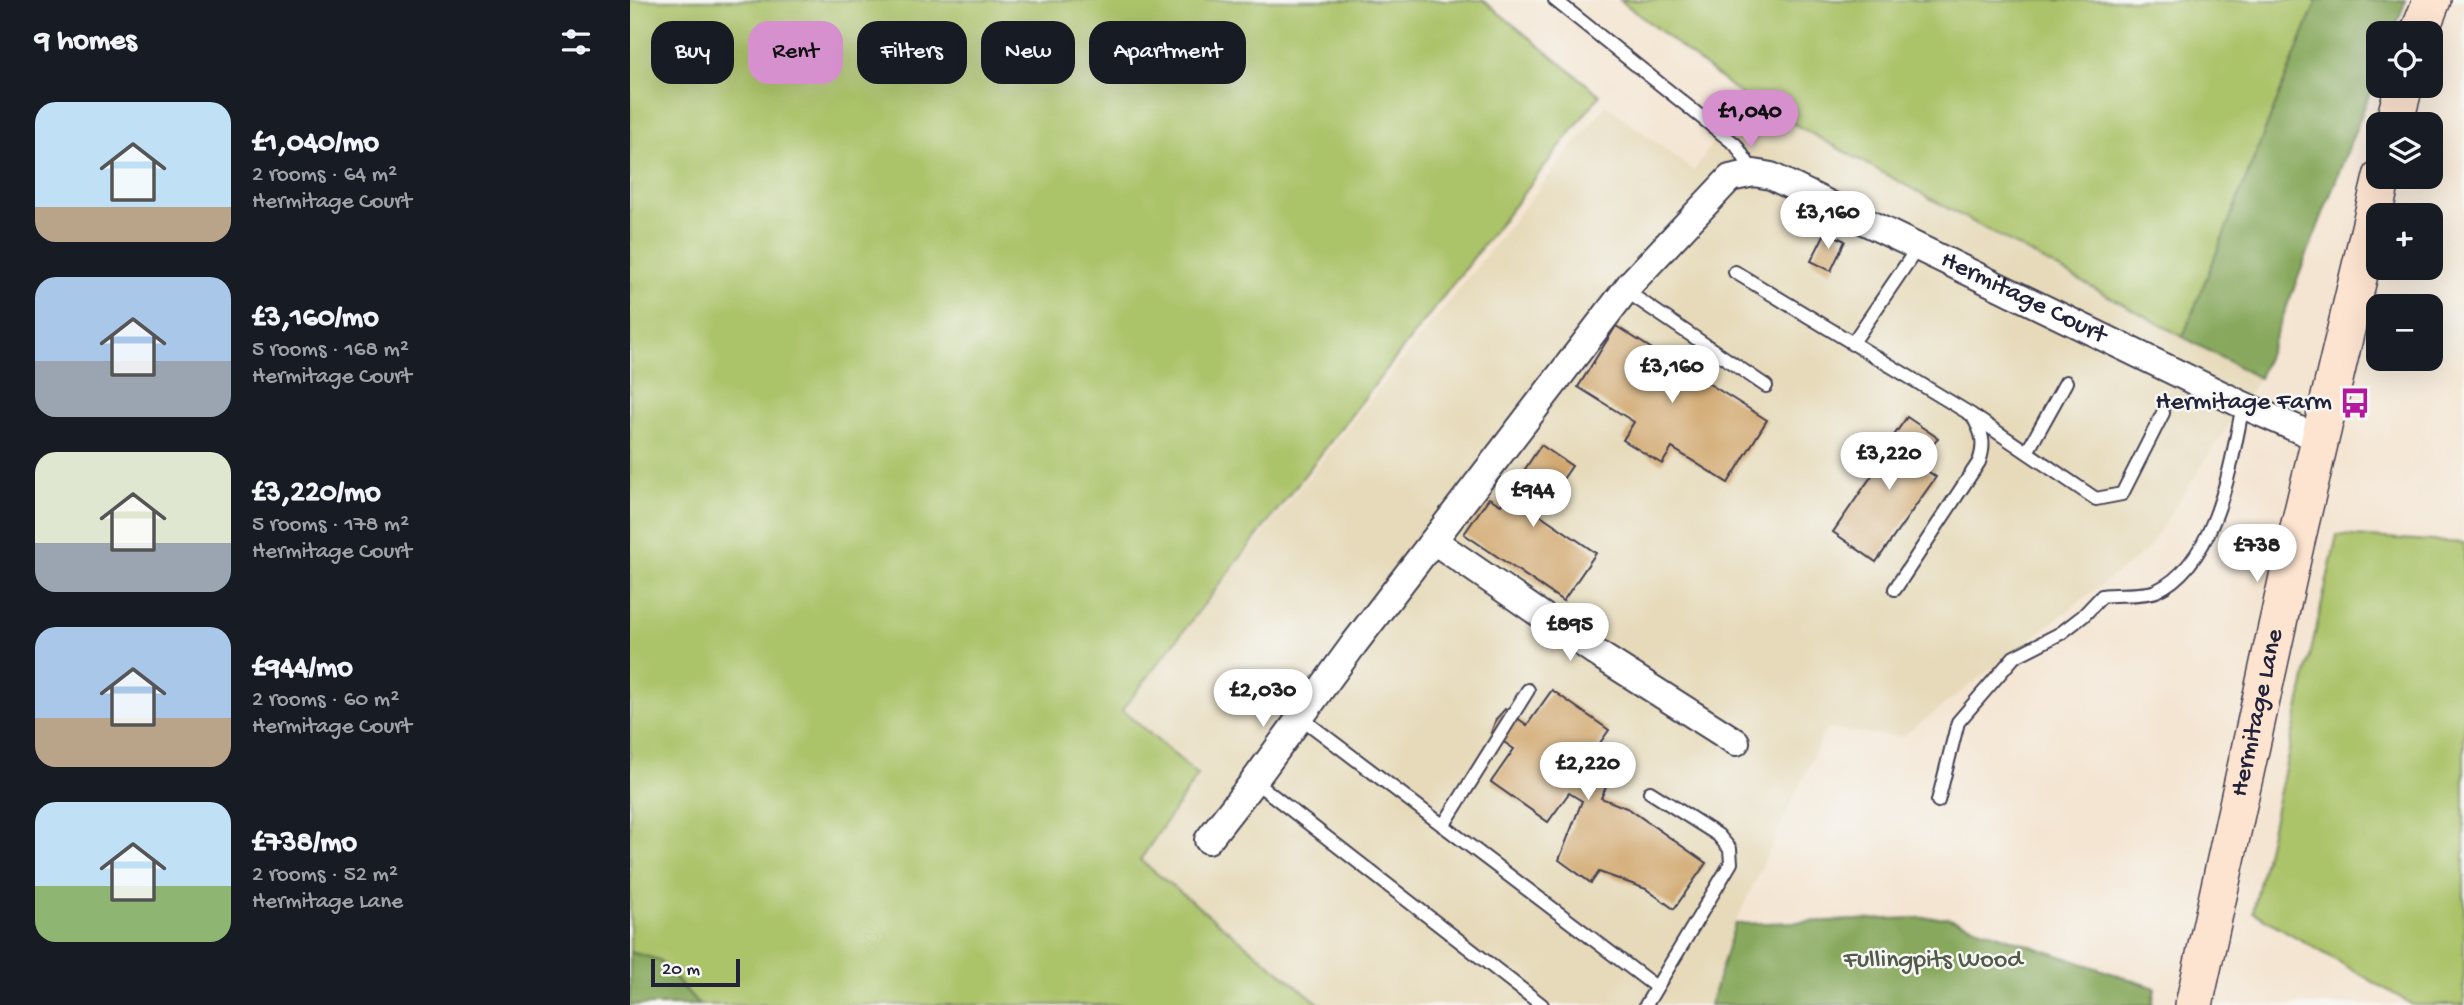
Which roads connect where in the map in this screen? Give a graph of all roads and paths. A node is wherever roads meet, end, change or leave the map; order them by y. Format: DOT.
graph roads {
  1 [pos="1555,0"];
  2 [pos="2432,0"];
  3 [pos="2424,21"];
  4 [pos="1754,173"];
  5 [pos="2379,189"];
  6 [pos="1918,246"];
  7 [pos="1734,272"];
  8 [pos="1626,291"];
  9 [pos="1852,344"];
  10 [pos="2066,382"];
  11 [pos="1766,386"];
  12 [pos="2243,405"];
  13 [pos="2162,414"];
  14 [pos="1972,415"];
  15 [pos="2320,439"];
  16 [pos="2027,452"];
  17 [pos="1434,541"];
  18 [pos="1895,589"];
  19 [pos="1528,690"];
  20 [pos="1300,717"];
  21 [pos="1736,742"];
  22 [pos="1254,781"];
  23 [pos="1650,792"];
  24 [pos="1938,801"];
  25 [pos="1443,826"];
  26 [pos="1208,840"];
  27 [pos="1656,987"];
  28 [pos="1542,1005"];
  29 [pos="1646,1005"];
  30 [pos="2194,1005"];
  1 -- 4 [label="lane"];
  2 -- 3 [label="main road"];
  4 -- 6 [label="street, Hermitage Court"];
  4 -- 8 [label="street"];
  5 -- 15 [label="main road, Hermitage Lane"];
  6 -- 9 [label="lane"];
  6 -- 12 [label="street, Hermitage Court"];
  7 -- 9 [label="lane"];
  8 -- 11 [label="lane"];
  8 -- 17 [label="street"];
  9 -- 14 [label="lane"];
  10 -- 16 [label="lane"];
  12 -- 15 [label="street, Hermitage Court"];
  12 -- 24 [label="lane"];
  13 -- 16 [label="lane"];
  14 -- 16 [label="lane"];
  14 -- 18 [label="lane"];
  15 -- 30 [label="main road, Hermitage Lane"];
  17 -- 20 [label="street"];
  17 -- 21 [label="street"];
  19 -- 25 [label="lane"];
  20 -- 22 [label="street"];
  20 -- 25 [label="lane"];
  22 -- 26 [label="street"];
  22 -- 28 [label="lane"];
  23 -- 27 [label="lane"];
  25 -- 27 [label="lane"];
  27 -- 29 [label="lane"];
}
